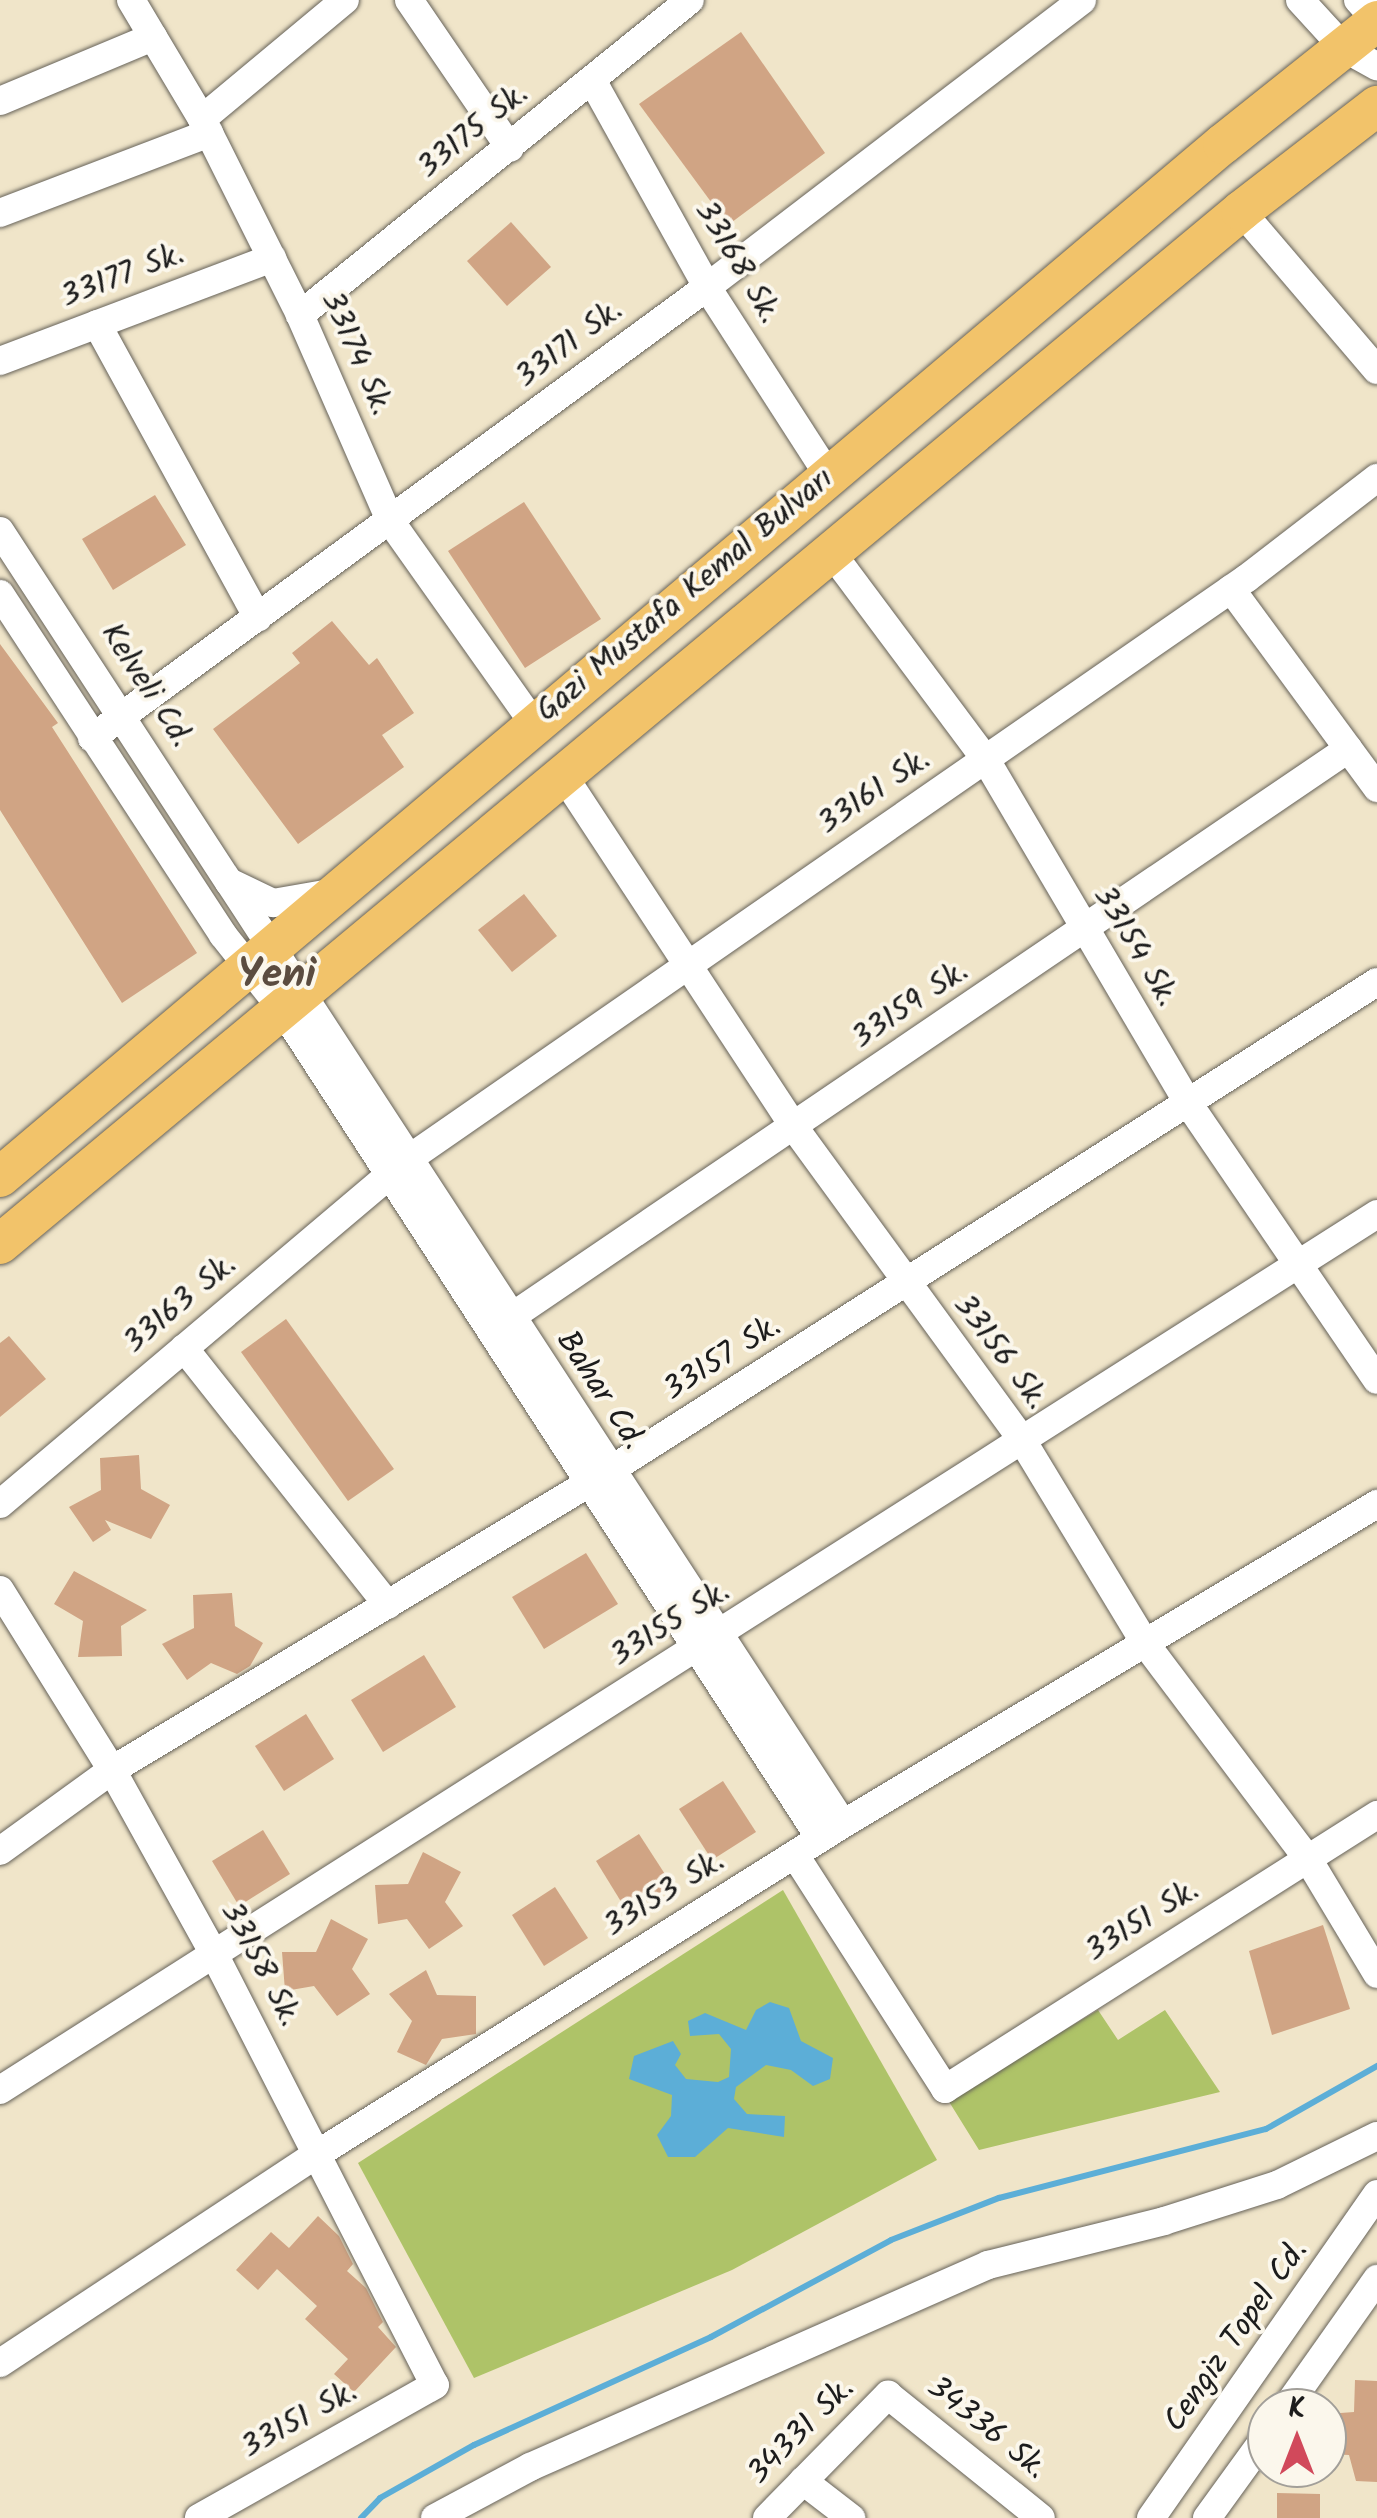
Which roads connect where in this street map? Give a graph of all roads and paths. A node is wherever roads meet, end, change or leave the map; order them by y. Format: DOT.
graph roads {
  1 [pos="131,0"];
  2 [pos="345,0"];
  3 [pos="409,0"];
  4 [pos="690,0"];
  5 [pos="1082,0"];
  6 [pos="1300,0"];
  7 [pos="1358,0"];
  8 [pos="1377,21"];
  9 [pos="152,37"];
  10 [pos="1360,57"];
  11 [pos="592,80"];
  12 [pos="0,101"];
  13 [pos="1377,106"];
  14 [pos="205,126"];
  15 [pos="510,148"];
  16 [pos="1241,211"];
  17 [pos="0,213"];
  18 [pos="272,258"];
  19 [pos="706,287"];
  20 [pos="300,315"];
  21 [pos="97,324"];
  22 [pos="0,361"];
  23 [pos="1377,370"];
  24 [pos="829,476"];
  25 [pos="1377,478"];
  26 [pos="391,522"];
  27 [pos="0,530"];
  28 [pos="831,552"];
  29 [pos="1231,589"];
  30 [pos="0,594"];
  31 [pos="258,618"];
  32 [pos="122,715"];
  33 [pos="534,724"];
  34 [pos="92,738"];
  35 [pos="1348,749"];
  36 [pos="986,760"];
  37 [pos="563,775"];
  38 [pos="1377,788"];
  39 [pos="228,882"];
  40 [pos="338,892"];
  41 [pos="250,910"];
  42 [pos="1083,932"];
  43 [pos="248,948"];
  44 [pos="687,962"];
  45 [pos="1377,982"];
  46 [pos="293,1000"];
  47 [pos="1188,1103"];
  48 [pos="794,1128"];
  49 [pos="5,1160"];
  50 [pos="398,1167"];
  51 [pos="1377,1214"];
  52 [pos="0,1244"];
  53 [pos="1302,1263"];
  54 [pos="905,1286"];
  55 [pos="511,1317"];
  56 [pos="184,1348"];
  57 [pos="1377,1380"];
  58 [pos="1022,1440"];
  59 [pos="600,1477"];
  60 [pos="0,1504"];
  61 [pos="1377,1504"];
  62 [pos="0,1590"];
  63 [pos="388,1605"];
  64 [pos="1145,1643"];
  65 [pos="708,1644"];
  66 [pos="112,1770"];
  67 [pos="1377,1815"];
  68 [pos="831,1831"];
  69 [pos="0,1850"];
  70 [pos="795,1854"];
  71 [pos="1308,1859"];
  72 [pos="214,1954"];
  73 [pos="1377,1974"];
  74 [pos="0,2090"];
  75 [pos="1377,2136"];
  76 [pos="319,2152"];
  77 [pos="1377,2194"];
  78 [pos="1373,2292"];
  79 [pos="0,2363"];
  80 [pos="436,2385"];
  81 [pos="1301,2388"];
  82 [pos="888,2395"];
  83 [pos="1247,2463"];
  84 [pos="803,2481"];
  85 [pos="474,2510"];
  86 [pos="199,2518"];
  87 [pos="435,2518"];
  88 [pos="766,2518"];
  89 [pos="851,2518"];
  90 [pos="1041,2518"];
  91 [pos="1152,2518"];
  92 [pos="1207,2518"];
  1 -- 9 [label="street, 33174 Sk."];
  2 -- 14 [label="street"];
  3 -- 15 [label="street"];
  4 -- 11 [label="street, 33175 Sk."];
  5 -- 19 [label="street, 33171 Sk."];
  6 -- 10 [label="street"];
  7 -- 8 [label="street"];
  8 -- 10 [label="highway, Gazi Mustafa Kemal Bulvarı"];
  9 -- 12 [label="street"];
  9 -- 14 [label="street, 33174 Sk."];
  10 -- 24 [label="highway, Gazi Mustafa Kemal Bulvarı"];
  11 -- 15 [label="street, 33175 Sk."];
  11 -- 19 [label="street, 33168 Sk."];
  13 -- 16 [label="highway, Gazi Mustafa Kemal Bulvarı"];
  14 -- 17 [label="street"];
  14 -- 18 [label="street, 33174 Sk."];
  15 -- 20 [label="street, 33175 Sk."];
  16 -- 23 [label="street"];
  16 -- 28 [label="highway, Gazi Mustafa Kemal Bulvarı"];
  18 -- 20 [label="street, 33174 Sk."];
  18 -- 21 [label="street, 33177 Sk."];
  19 -- 24 [label="street, 33168 Sk."];
  19 -- 26 [label="street, 33171 Sk."];
  20 -- 26 [label="street, 33174 Sk."];
  21 -- 22 [label="street, 33177 Sk."];
  21 -- 31 [label="street"];
  24 -- 33 [label="highway, Gazi Mustafa Kemal Bulvarı"];
  25 -- 29 [label="street, 33161 Sk."];
  26 -- 31 [label="street, 33171 Sk."];
  26 -- 33 [label="street, 33174 Sk."];
  27 -- 32 [label="street, Kelveli Cd."];
  28 -- 36 [label="street, 33154 Sk."];
  28 -- 37 [label="highway, Gazi Mustafa Kemal Bulvarı"];
  29 -- 35 [label="street"];
  29 -- 36 [label="street, 33161 Sk."];
  30 -- 34 [label="street, Kelveli Cd."];
  31 -- 32 [label="street, 33171 Sk."];
  32 -- 34 [label="street, 33171 Sk."];
  32 -- 39 [label="street, Kelveli Cd."];
  33 -- 40 [label="highway, Gazi Mustafa Kemal Bulvarı"];
  34 -- 43 [label="street, Kelveli Cd."];
  35 -- 38 [label="street"];
  35 -- 42 [label="street, 33159 Sk."];
  36 -- 42 [label="street, 33154 Sk."];
  36 -- 44 [label="street, 33161 Sk."];
  37 -- 44 [label="street, 33156 Sk."];
  37 -- 46 [label="highway, Gazi Mustafa Kemal Bulvarı"];
  39 -- 40 [label="street"];
  39 -- 41 [label="street, Kelveli Cd."];
  40 -- 43 [label="highway, Gazi Mustafa Kemal Bulvarı"];
  41 -- 43 [label="street, Kelveli Cd."];
  41 -- 43 [label="street"];
  42 -- 47 [label="street, 33154 Sk."];
  42 -- 48 [label="street, 33159 Sk."];
  43 -- 46 [label="street, Kelveli Cd."];
  43 -- 49 [label="highway, Gazi Mustafa Kemal Bulvarı"];
  44 -- 48 [label="street, 33156 Sk."];
  44 -- 50 [label="street, 33161 Sk."];
  45 -- 47 [label="street, 33157 Sk."];
  46 -- 50 [label="street, Bahar Cd."];
  46 -- 52 [label="highway, Gazi Mustafa Kemal Bulvarı"];
  47 -- 53 [label="street, 33154 Sk."];
  47 -- 54 [label="street, 33157 Sk."];
  48 -- 54 [label="street, 33156 Sk."];
  48 -- 55 [label="street, 33159 Sk."];
  50 -- 55 [label="street, Bahar Cd."];
  50 -- 56 [label="street, 33163 Sk."];
  50 -- 59 [label="street, Bahar Cd."];
  51 -- 53 [label="street, 33155 Sk."];
  53 -- 57 [label="street, 33154 Sk."];
  53 -- 58 [label="street, 33155 Sk."];
  54 -- 58 [label="street, 33156 Sk."];
  54 -- 59 [label="street, 33157 Sk."];
  55 -- 59 [label="street, Bahar Cd."];
  56 -- 60 [label="street, 33163 Sk."];
  56 -- 63 [label="street"];
  58 -- 64 [label="street, 33156 Sk."];
  58 -- 65 [label="street, 33155 Sk."];
  59 -- 63 [label="street, 33157 Sk."];
  59 -- 65 [label="street, Bahar Cd."];
  61 -- 64 [label="street, 33153 Sk."];
  62 -- 66 [label="street, 33158 Sk."];
  63 -- 66 [label="street, 33157 Sk."];
  64 -- 68 [label="street, 33153 Sk."];
  64 -- 71 [label="street, 33156 Sk."];
  65 -- 68 [label="street, Bahar Cd."];
  65 -- 72 [label="street, 33155 Sk."];
  66 -- 69 [label="street, 33157 Sk."];
  66 -- 72 [label="street, 33158 Sk."];
  67 -- 71 [label="street, 33151 Sk."];
  68 -- 70 [label="street, 33153 Sk."];
  70 -- 71 [label="street, 33151 Sk."];
  70 -- 76 [label="street, 33153 Sk."];
  71 -- 73 [label="street, 33156 Sk."];
  72 -- 74 [label="street, 33155 Sk."];
  72 -- 76 [label="street, 33158 Sk."];
  75 -- 85 [label="street"];
  76 -- 79 [label="street, 33153 Sk."];
  76 -- 80 [label="street, 33158 Sk."];
  77 -- 91 [label="street, Cengiz Topel Cd."];
  78 -- 81 [label="street"];
  80 -- 86 [label="street, 33151 Sk."];
  82 -- 84 [label="street, 34331 Sk."];
  82 -- 90 [label="street, 34336 Sk."];
  83 -- 92 [label="street"];
  84 -- 88 [label="street, 34331 Sk."];
  84 -- 89 [label="street"];
  85 -- 87 [label="street"];
}
